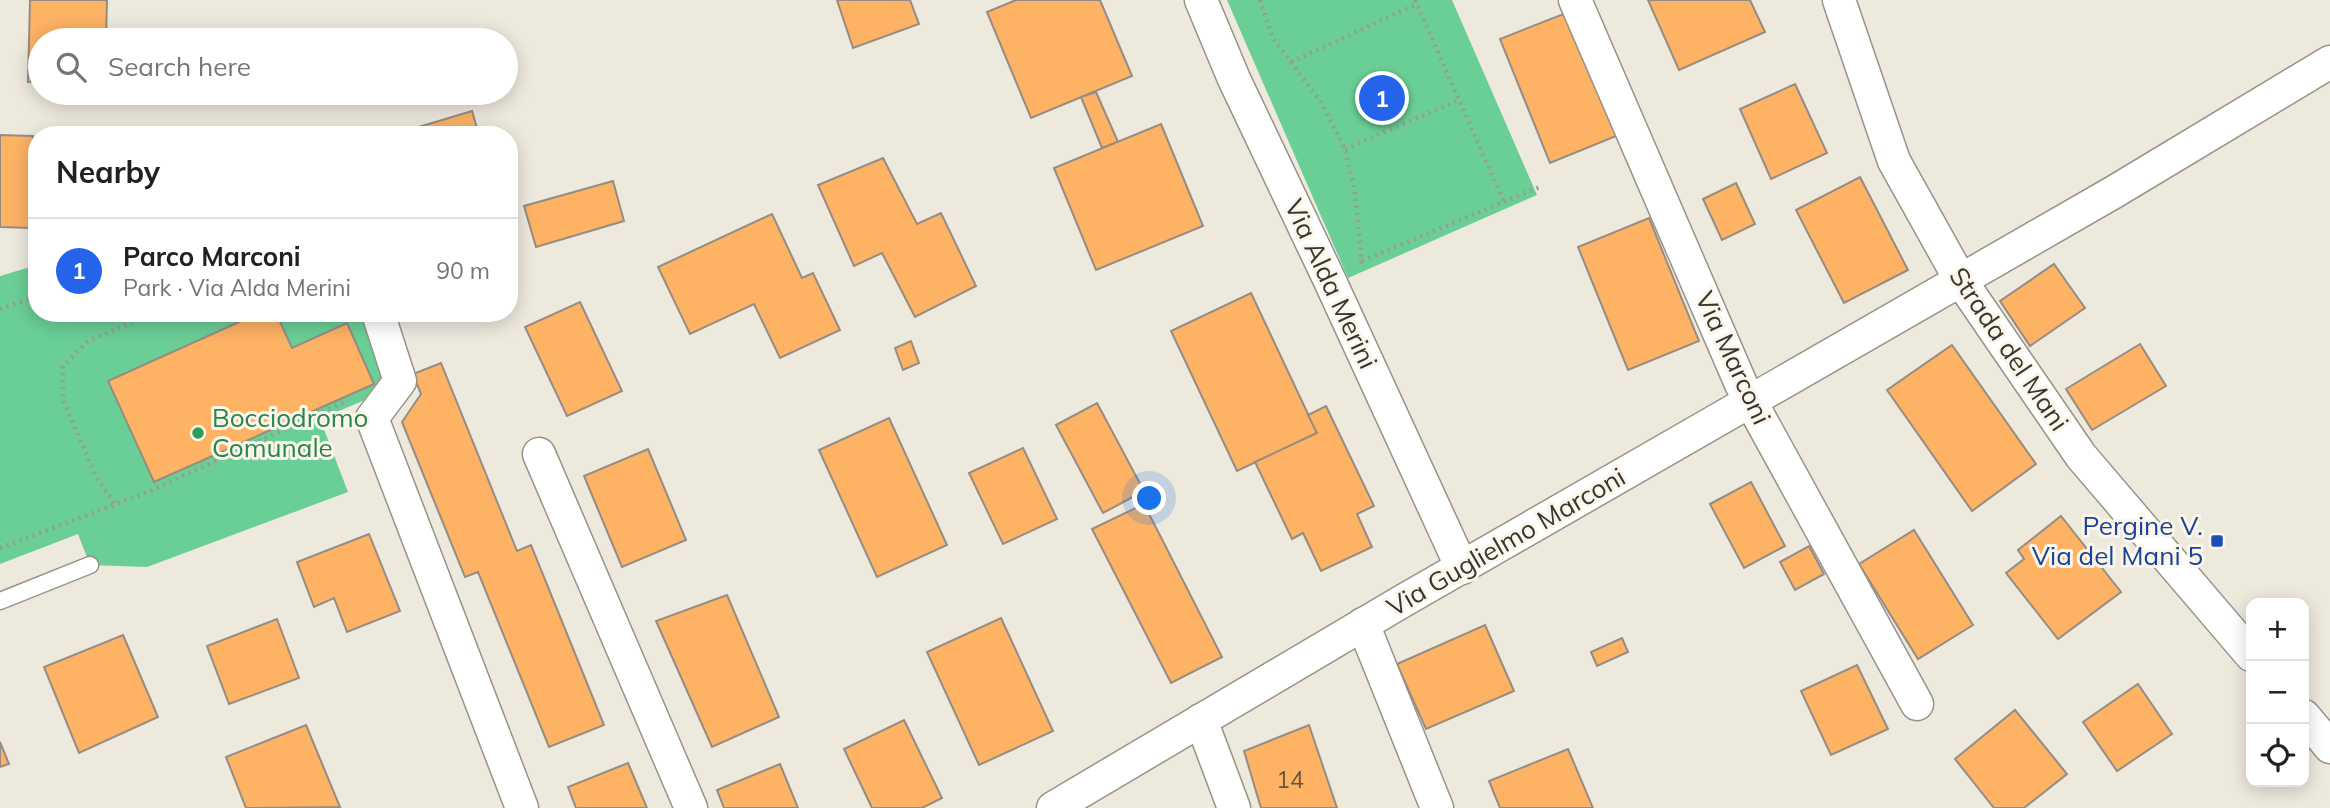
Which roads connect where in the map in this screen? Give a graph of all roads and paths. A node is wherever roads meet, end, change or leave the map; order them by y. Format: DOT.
graph roads {
  1 [pos="1201,0"];
  2 [pos="1260,0"];
  3 [pos="1575,0"];
  4 [pos="1839,0"];
  5 [pos="1416,2"];
  6 [pos="1291,62"];
  7 [pos="2330,62"];
  8 [pos="1459,100"];
  9 [pos="1345,149"];
  10 [pos="1542,186"];
  11 [pos="1504,202"];
  12 [pos="1362,261"];
  13 [pos="1352,268"];
  14 [pos="1961,281"];
  15 [pos="28,299"];
  16 [pos="0,309"];
  17 [pos="133,322"];
  18 [pos="381,322"];
  19 [pos="345,401"];
  20 [pos="1750,401"];
  21 [pos="538,454"];
  22 [pos="114,503"];
  23 [pos="0,548"];
  24 [pos="90,565"];
  25 [pos="1462,568"];
  26 [pos="0,601"];
  27 [pos="1363,624"];
  28 [pos="2246,649"];
  29 [pos="1917,704"];
  30 [pos="1201,720"];
  31 [pos="2309,722"];
  32 [pos="2330,747"];
  33 [pos="1067,804"];
  34 [pos="522,808"];
  35 [pos="691,808"];
  36 [pos="1234,808"];
  37 [pos="1437,808"];
  1 -- 25 [label="street, Via Alda Merini"];
  2 -- 6 [label="path"];
  3 -- 20 [label="street, Via Marconi"];
  4 -- 14 [label="street, Strada del Mani"];
  5 -- 6 [label="path"];
  5 -- 8 [label="path"];
  6 -- 9 [label="path"];
  7 -- 14 [label="street, Via Guglielmo Marconi"];
  8 -- 9 [label="path"];
  8 -- 11 [label="path"];
  9 -- 12 [label="path"];
  10 -- 11 [label="path"];
  11 -- 12 [label="path"];
  12 -- 13 [label="path"];
  14 -- 20 [label="street, Via Guglielmo Marconi"];
  14 -- 28 [label="street, Strada del Mani"];
  15 -- 16 [label="path"];
  17 -- 22 [label="path"];
  18 -- 34 [label="street"];
  19 -- 22 [label="path"];
  20 -- 25 [label="street, Via Guglielmo Marconi"];
  20 -- 29 [label="street, Via Marconi"];
  21 -- 35 [label="street"];
  22 -- 23 [label="path"];
  24 -- 26 [label="lane"];
  25 -- 27 [label="street, Via Guglielmo Marconi"];
  27 -- 30 [label="street, Via Guglielmo Marconi"];
  27 -- 37 [label="street"];
  30 -- 33 [label="street, Via Guglielmo Marconi"];
  30 -- 36 [label="street"];
  31 -- 32 [label="street"];
}
